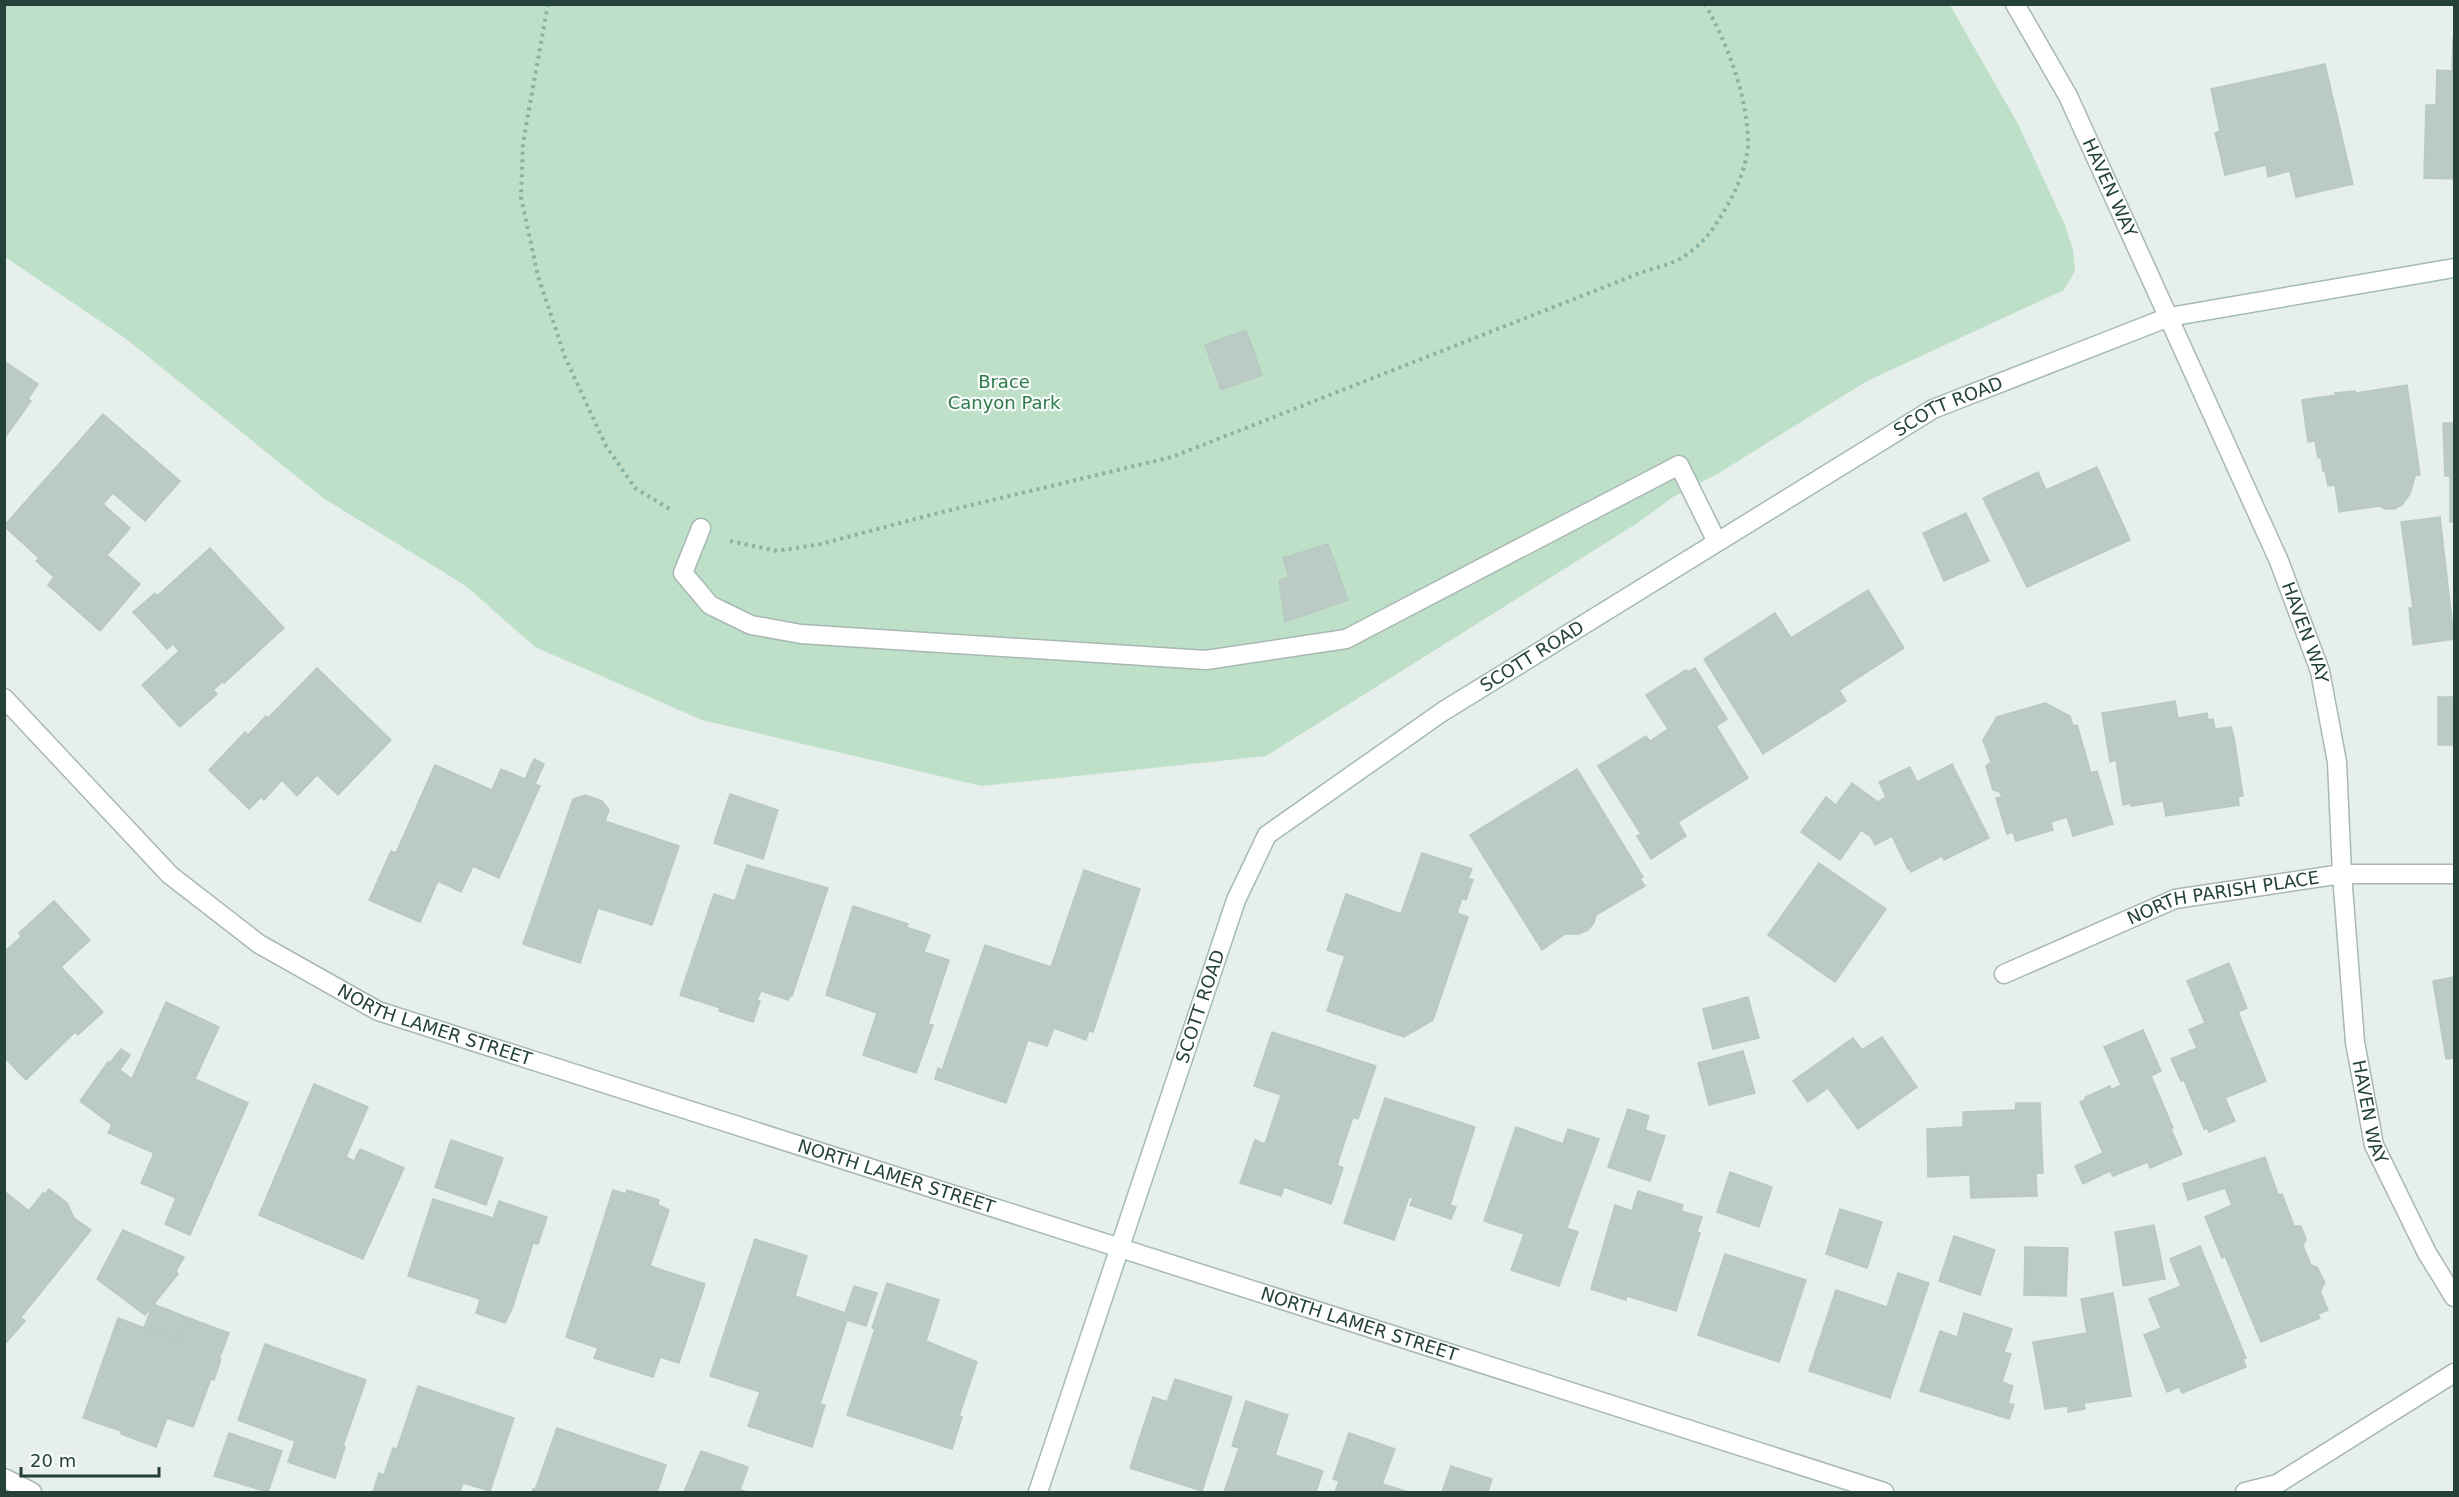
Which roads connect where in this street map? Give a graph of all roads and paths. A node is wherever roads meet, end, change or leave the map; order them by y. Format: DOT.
graph roads {
  1 [pos="548,4"];
  2 [pos="1705,4"];
  3 [pos="2015,4"];
  4 [pos="2454,268"];
  5 [pos="2169,317"];
  6 [pos="701,528"];
  7 [pos="1717,542"];
  8 [pos="4,698"];
  9 [pos="2342,874"];
  10 [pos="2454,874"];
  11 [pos="2004,974"];
  12 [pos="1118,1248"];
  13 [pos="2454,1297"];
  14 [pos="2454,1373"];
  15 [pos="4,1478"];
  16 [pos="32,1492"];
  17 [pos="1038,1492"];
  18 [pos="1884,1492"];
  19 [pos="2245,1492"];
  1 -- 6 [label="path"];
  2 -- 6 [label="path"];
  3 -- 5 [label="street, HAVEN WAY"];
  4 -- 5 [label="street, SCOTT ROAD"];
  5 -- 7 [label="street, SCOTT ROAD"];
  5 -- 9 [label="street, HAVEN WAY"];
  6 -- 7 [label="street"];
  7 -- 12 [label="street, SCOTT ROAD"];
  8 -- 12 [label="street, NORTH LAMER STREET"];
  9 -- 10 [label="street, NORTH PARISH PLACE"];
  9 -- 11 [label="street, NORTH PARISH PLACE"];
  9 -- 13 [label="street, HAVEN WAY"];
  12 -- 17 [label="street, SCOTT ROAD"];
  12 -- 18 [label="street, NORTH LAMER STREET"];
  14 -- 19 [label="street"];
  15 -- 16 [label="street"];
}
